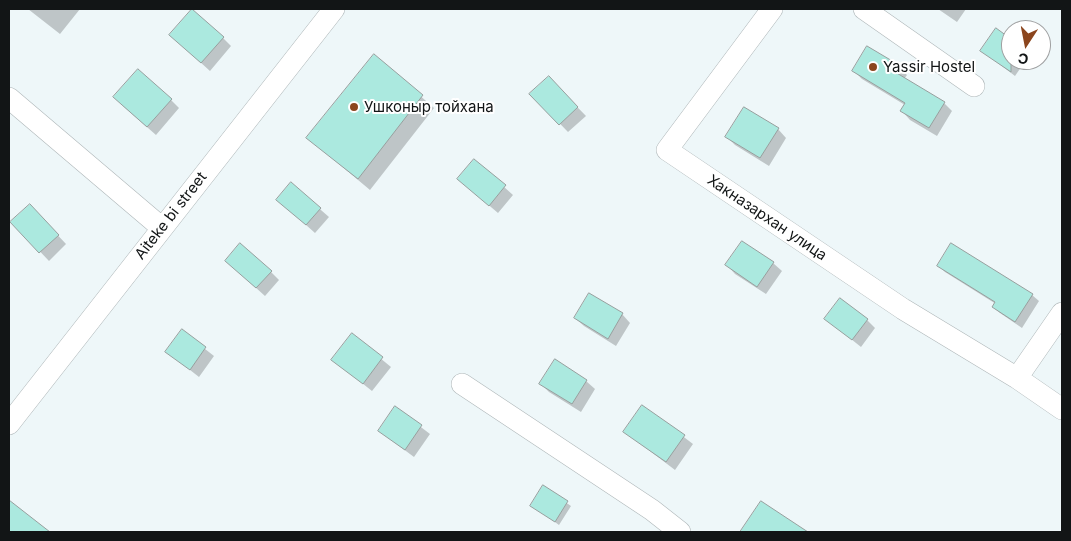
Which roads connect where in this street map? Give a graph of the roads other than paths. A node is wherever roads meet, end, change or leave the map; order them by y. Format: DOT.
graph roads {
  1 [pos="334,9"];
  2 [pos="772,9"];
  3 [pos="864,9"];
  4 [pos="974,86"];
  5 [pos="9,98"];
  6 [pos="162,228"];
  7 [pos="1062,312"];
  8 [pos="1017,378"];
  9 [pos="462,384"];
  10 [pos="1062,409"];
  11 [pos="9,424"];
  12 [pos="680,532"];
  1 -- 6 [label="street, Aiteke bi street"];
  2 -- 8 [label="street, Хакназархан улица"];
  3 -- 4 [label="street"];
  5 -- 6 [label="street"];
  6 -- 11 [label="street, Aiteke bi street"];
  7 -- 8 [label="street"];
  8 -- 10 [label="street, Хакназархан улица"];
  9 -- 12 [label="street"];
}
